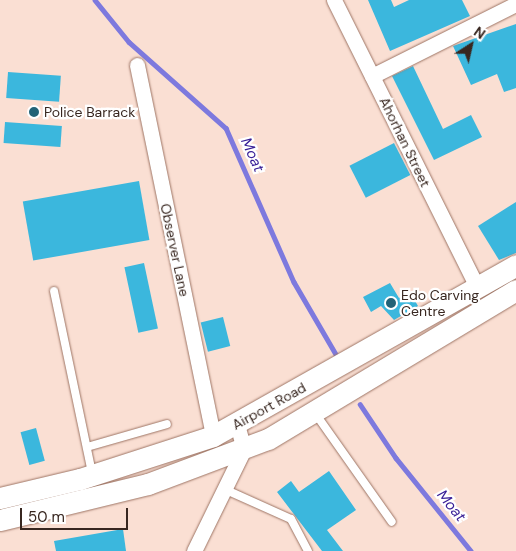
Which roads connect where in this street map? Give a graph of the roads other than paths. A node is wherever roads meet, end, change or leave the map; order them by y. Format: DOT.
graph roads {
  1 [pos="334,0"];
  2 [pos="516,4"];
  3 [pos="137,65"];
  4 [pos="372,76"];
  5 [pos="516,265"];
  6 [pos="476,285"];
  7 [pos="516,290"];
  8 [pos="54,291"];
  9 [pos="314,411"];
  10 [pos="167,424"];
  11 [pos="237,424"];
  12 [pos="213,436"];
  13 [pos="87,448"];
  14 [pos="244,449"];
  15 [pos="93,475"];
  16 [pos="224,489"];
  17 [pos="0,498"];
  18 [pos="0,520"];
  19 [pos="392,522"];
  20 [pos="194,551"];
  21 [pos="308,551"];
  1 -- 4 [label="street, Ahorhan Street"];
  2 -- 4 [label="street"];
  3 -- 12 [label="street, Observer Lane"];
  4 -- 6 [label="street, Ahorhan Street"];
  5 -- 6 [label="main road, Airport Road"];
  6 -- 11 [label="main road, Airport Road"];
  7 -- 9 [label="main road, Airport Road"];
  8 -- 13 [label="lane"];
  9 -- 14 [label="main road, Airport Road"];
  9 -- 19 [label="lane"];
  10 -- 13 [label="lane"];
  11 -- 12 [label="main road, Airport Road"];
  11 -- 14 [label="street"];
  12 -- 15 [label="main road, Airport Road"];
  13 -- 15 [label="lane"];
  14 -- 16 [label="street"];
  14 -- 18 [label="main road, Airport Road"];
  15 -- 17 [label="main road, Airport Road"];
  16 -- 20 [label="street"];
  16 -- 21 [label="lane"];
}
